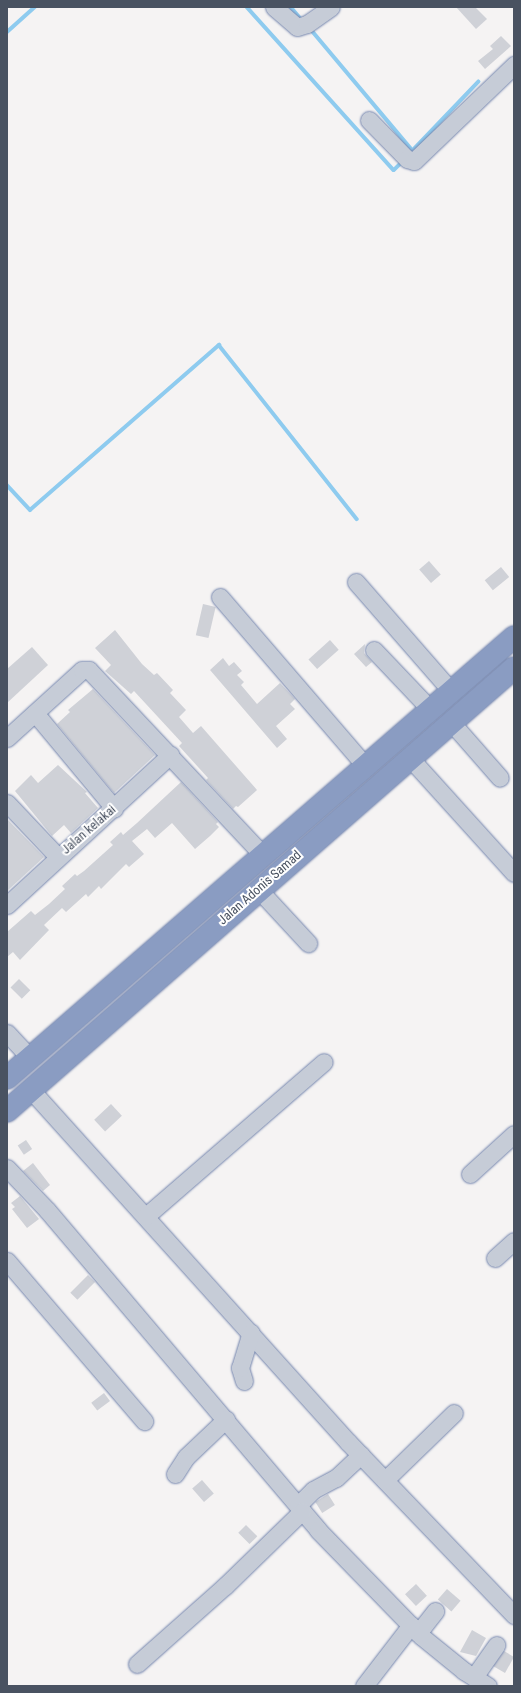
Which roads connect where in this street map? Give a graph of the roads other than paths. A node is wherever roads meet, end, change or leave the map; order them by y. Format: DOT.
graph roads {
  1 [pos="274,7"];
  2 [pos="332,7"];
  3 [pos="514,64"];
  4 [pos="369,120"];
  5 [pos="356,582"];
  6 [pos="220,597"];
  7 [pos="514,637"];
  8 [pos="374,650"];
  9 [pos="514,668"];
  10 [pos="446,684"];
  11 [pos="431,710"];
  12 [pos="35,713"];
  13 [pos="451,722"];
  14 [pos="7,738"];
  15 [pos="170,755"];
  16 [pos="410,758"];
  17 [pos="361,760"];
  18 [pos="500,778"];
  19 [pos="7,803"];
  20 [pos="114,808"];
  21 [pos="258,850"];
  22 [pos="58,857"];
  23 [pos="514,873"];
  24 [pos="258,889"];
  25 [pos="7,905"];
  26 [pos="308,943"];
  27 [pos="7,1033"];
  28 [pos="30,1058"];
  29 [pos="324,1062"];
  30 [pos="8,1075"];
  31 [pos="31,1090"];
  32 [pos="7,1111"];
  33 [pos="514,1134"];
  34 [pos="7,1168"];
  35 [pos="470,1174"];
  36 [pos="146,1216"];
  37 [pos="514,1241"];
  38 [pos="495,1258"];
  39 [pos="7,1261"];
  40 [pos="252,1333"];
  41 [pos="244,1381"];
  42 [pos="454,1413"];
  43 [pos="226,1419"];
  44 [pos="144,1421"];
  45 [pos="361,1455"];
  46 [pos="175,1474"];
  47 [pos="386,1480"];
  48 [pos="300,1508"];
  49 [pos="435,1611"];
  50 [pos="514,1615"];
  51 [pos="414,1629"];
  52 [pos="496,1645"];
  53 [pos="137,1664"];
  54 [pos="478,1682"];
  55 [pos="364,1686"];
  1 -- 2 [label="street"];
  3 -- 4 [label="street"];
  5 -- 10 [label="street"];
  6 -- 17 [label="street"];
  7 -- 10 [label="highway"];
  8 -- 11 [label="street"];
  9 -- 13 [label="highway, Jalan Adonis Samad"];
  10 -- 11 [label="highway"];
  11 -- 17 [label="highway"];
  12 -- 14 [label="street"];
  12 -- 15 [label="street"];
  12 -- 20 [label="street"];
  13 -- 16 [label="highway, Jalan Adonis Samad"];
  13 -- 18 [label="street"];
  15 -- 20 [label="street, Jalan kelakai"];
  15 -- 21 [label="street"];
  16 -- 23 [label="street"];
  16 -- 24 [label="highway, Jalan Adonis Samad"];
  17 -- 21 [label="highway"];
  19 -- 22 [label="street"];
  20 -- 22 [label="street, Jalan kelakai"];
  21 -- 28 [label="highway"];
  22 -- 25 [label="street, Jalan kelakai"];
  24 -- 26 [label="street"];
  24 -- 31 [label="highway, Jalan Adonis Samad"];
  27 -- 28 [label="street"];
  28 -- 30 [label="highway"];
  29 -- 36 [label="street"];
  31 -- 32 [label="highway, Jalan Adonis Samad"];
  31 -- 36 [label="street"];
  33 -- 35 [label="street"];
  34 -- 43 [label="street"];
  36 -- 40 [label="street"];
  37 -- 38 [label="street"];
  39 -- 44 [label="street"];
  40 -- 41 [label="street"];
  40 -- 45 [label="street"];
  42 -- 47 [label="street"];
  43 -- 46 [label="street"];
  43 -- 48 [label="street"];
  45 -- 47 [label="street"];
  45 -- 48 [label="street"];
  47 -- 50 [label="street"];
  48 -- 51 [label="street"];
  48 -- 53 [label="street"];
  49 -- 51 [label="street"];
  51 -- 54 [label="street"];
  51 -- 55 [label="street"];
  52 -- 54 [label="street"];
}
